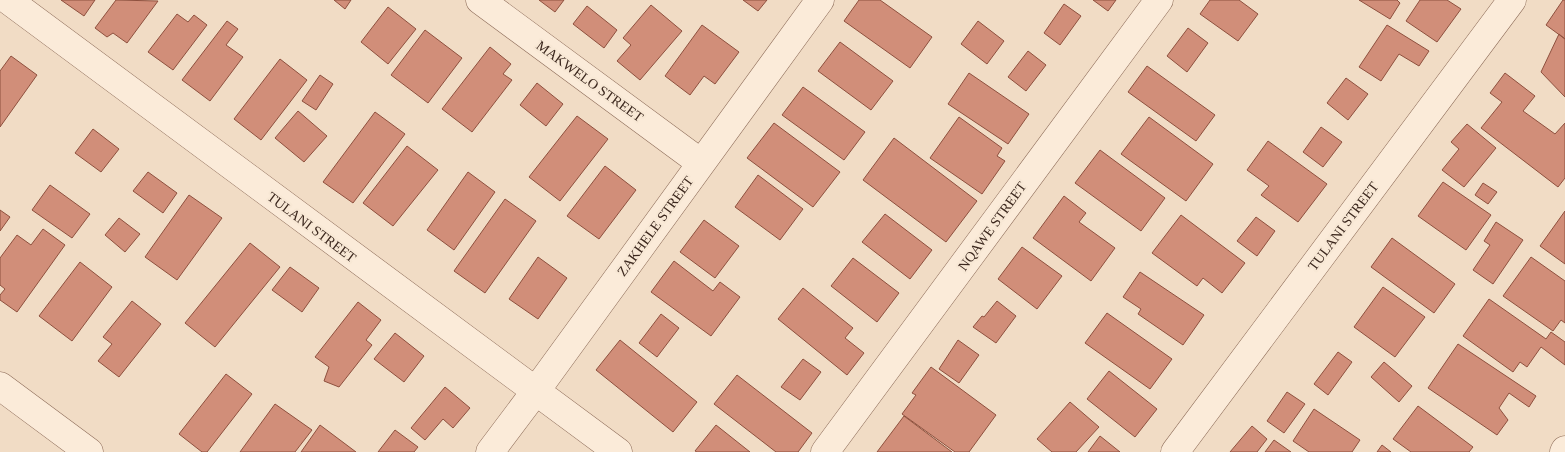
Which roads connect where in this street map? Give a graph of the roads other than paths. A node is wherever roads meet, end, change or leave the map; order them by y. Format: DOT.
graph roads {
  1 [pos="8,0"];
  2 [pos="480,0"];
  3 [pos="820,0"];
  4 [pos="1160,0"];
  5 [pos="1512,0"];
  6 [pos="701,163"];
  7 [pos="0,386"];
  8 [pos="535,392"];
  9 [pos="89,452"];
  10 [pos="490,452"];
  11 [pos="618,452"];
  12 [pos="825,452"];
  13 [pos="1175,452"];
  1 -- 8 [label="street, TULANI STREET"];
  2 -- 6 [label="street, MAKWELO STREET"];
  3 -- 6 [label="street, ZAKHELE STREET"];
  4 -- 12 [label="street, NQAWE STREET"];
  5 -- 13 [label="street, TULANI STREET"];
  6 -- 8 [label="street, ZAKHELE STREET"];
  7 -- 9 [label="street"];
  8 -- 10 [label="street, ZAKHELE STREET"];
  8 -- 11 [label="street, TULANI STREET"];
}
